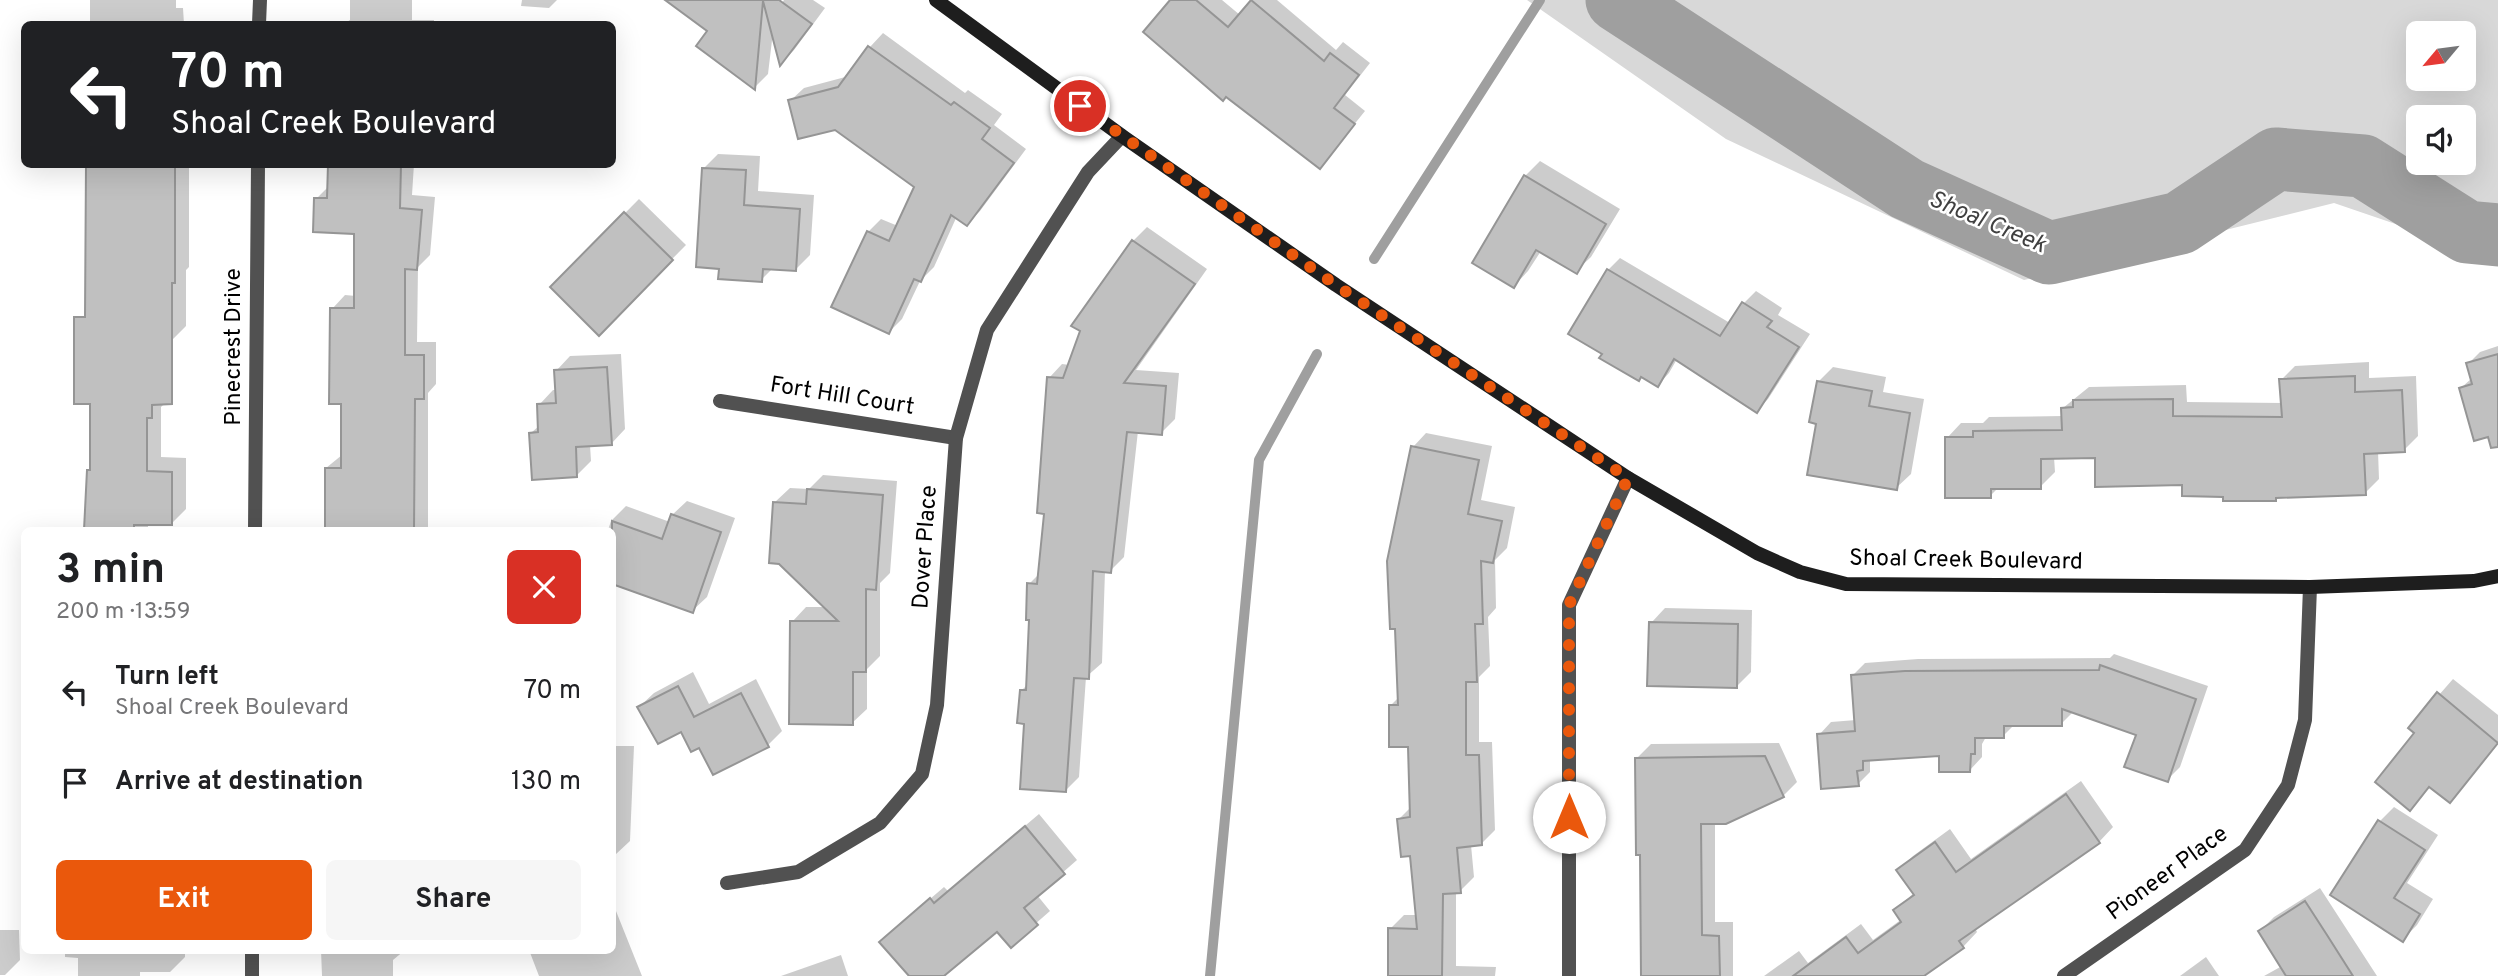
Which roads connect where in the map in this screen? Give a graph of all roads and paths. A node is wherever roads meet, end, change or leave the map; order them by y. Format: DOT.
graph roads {
  1 [pos="260,0"];
  2 [pos="936,0"];
  3 [pos="259,21"];
  4 [pos="1122,136"];
  5 [pos="258,168"];
  6 [pos="720,401"];
  7 [pos="957,438"];
  8 [pos="1628,478"];
  9 [pos="256,527"];
  10 [pos="2498,576"];
  11 [pos="2311,587"];
  12 [pos="727,883"];
  13 [pos="252,954"];
  14 [pos="252,976"];
  15 [pos="1569,976"];
  16 [pos="2064,976"];
  1 -- 3 [label="street"];
  2 -- 4 [label="street, Shoal Creek Boulevard"];
  4 -- 7 [label="street, Dover Place"];
  4 -- 8 [label="street, Shoal Creek Boulevard"];
  5 -- 9 [label="street, Pinecrest Drive"];
  6 -- 7 [label="street, Fort Hill Court"];
  7 -- 12 [label="street, Dover Place"];
  8 -- 11 [label="street, Shoal Creek Boulevard"];
  8 -- 15 [label="street"];
  10 -- 11 [label="street, Shoal Creek Boulevard"];
  11 -- 16 [label="street, Pioneer Place"];
  13 -- 14 [label="street"];
}
